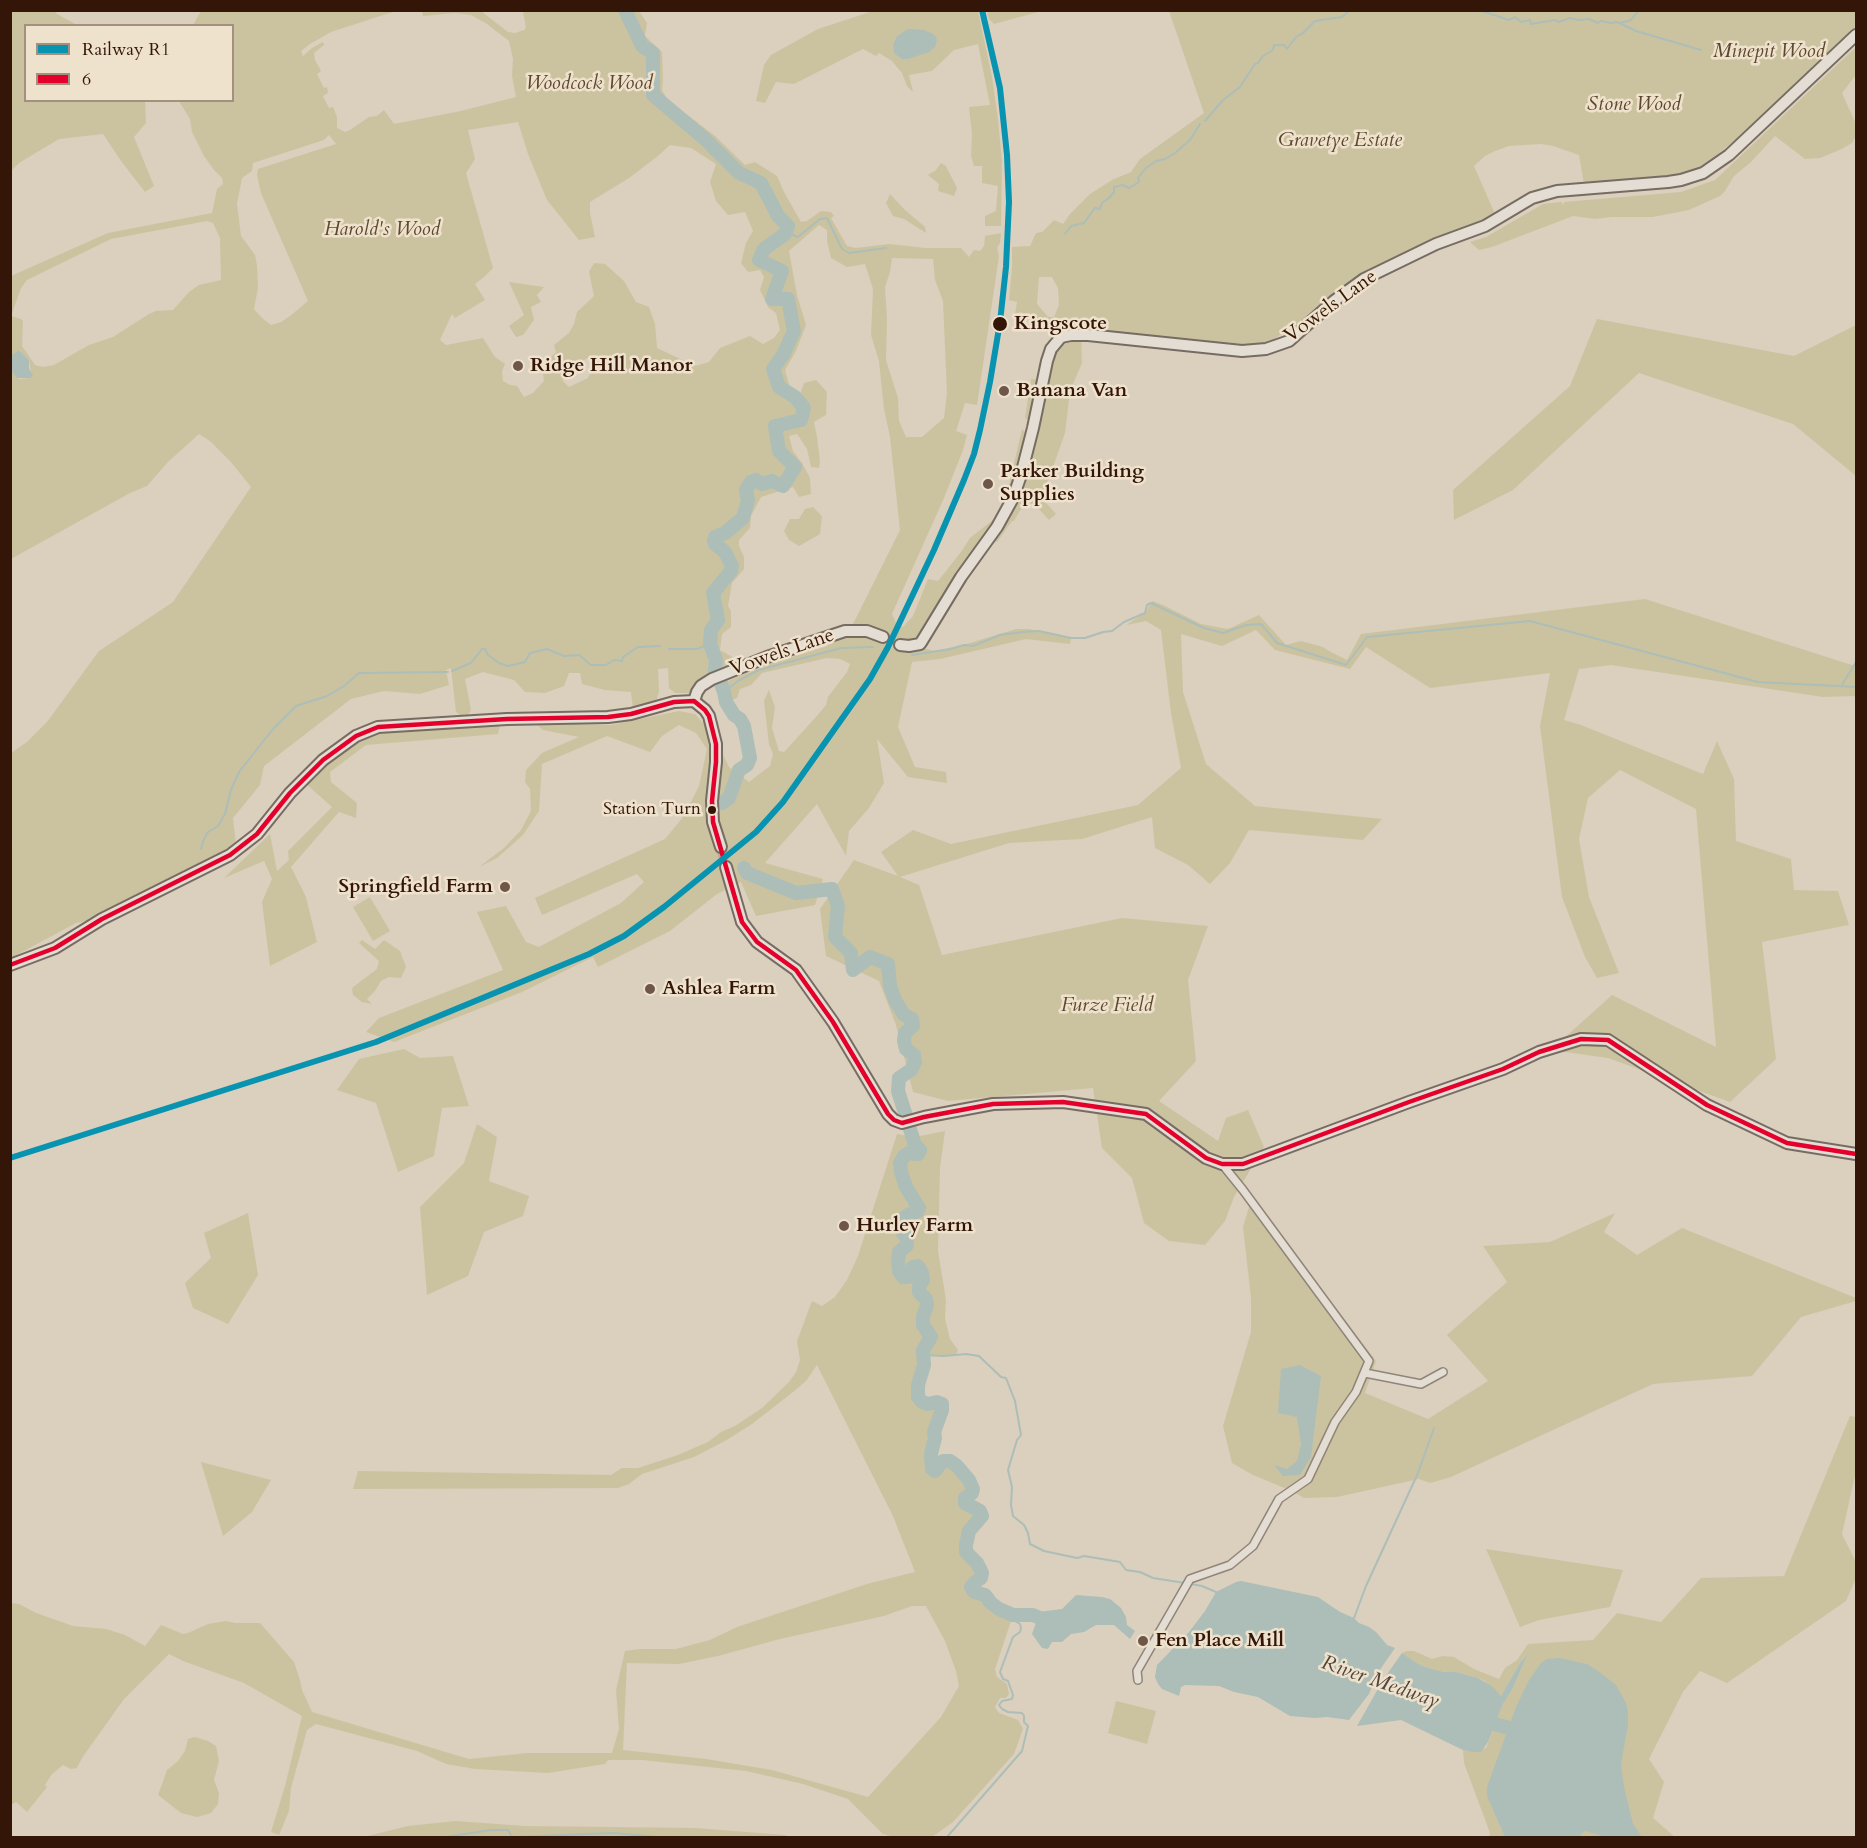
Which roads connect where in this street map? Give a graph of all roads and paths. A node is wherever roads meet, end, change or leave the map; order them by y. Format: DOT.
graph roads {
  1 [pos="1857,35"];
  2 [pos="883,637"];
  3 [pos="900,645"];
  4 [pos="693,701"];
  5 [pos="721,847"];
  6 [pos="726,867"];
  7 [pos="10,965"];
  8 [pos="1857,1154"];
  9 [pos="1222,1164"];
  10 [pos="1443,1372"];
  11 [pos="1365,1373"];
  12 [pos="1138,1680"];
  1 -- 3 [label="main road, Vowels Lane"];
  2 -- 4 [label="main road, Vowels Lane"];
  4 -- 5 [label="main road"];
  4 -- 7 [label="main road"];
  6 -- 9 [label="main road"];
  8 -- 9 [label="main road"];
  9 -- 11 [label="street"];
  10 -- 11 [label="street"];
  11 -- 12 [label="street"];
}
